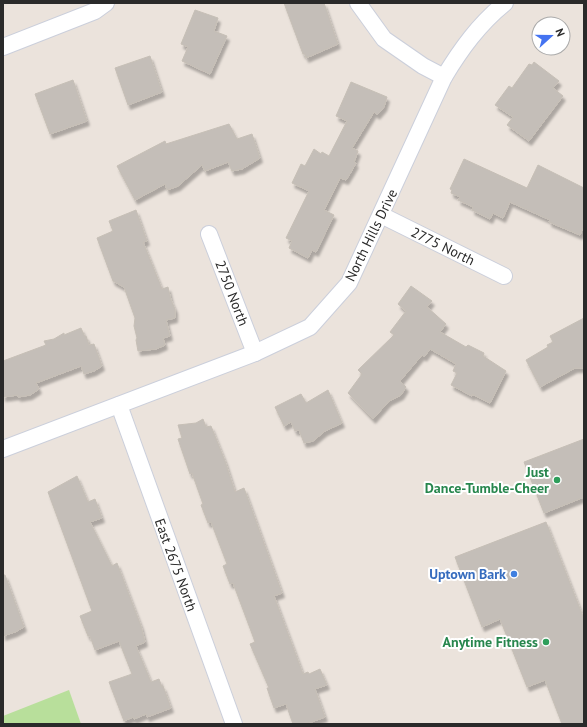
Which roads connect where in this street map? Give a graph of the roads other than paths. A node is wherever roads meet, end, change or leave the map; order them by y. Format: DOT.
graph roads {
  1 [pos="106,3"];
  2 [pos="358,3"];
  3 [pos="505,3"];
  4 [pos="3,47"];
  5 [pos="444,77"];
  6 [pos="381,215"];
  7 [pos="210,234"];
  8 [pos="504,276"];
  9 [pos="255,353"];
  10 [pos="119,405"];
  11 [pos="3,449"];
  12 [pos="234,724"];
  1 -- 4 [label="street"];
  2 -- 5 [label="street"];
  3 -- 5 [label="street, North Hills Drive"];
  5 -- 6 [label="street, North Hills Drive"];
  6 -- 8 [label="street, 2775 North"];
  6 -- 9 [label="street, North Hills Drive"];
  7 -- 9 [label="street, 2750 North"];
  9 -- 10 [label="street, North Hills Drive"];
  10 -- 11 [label="street, North Hills Drive"];
  10 -- 12 [label="street, East 2675 North"];
}
